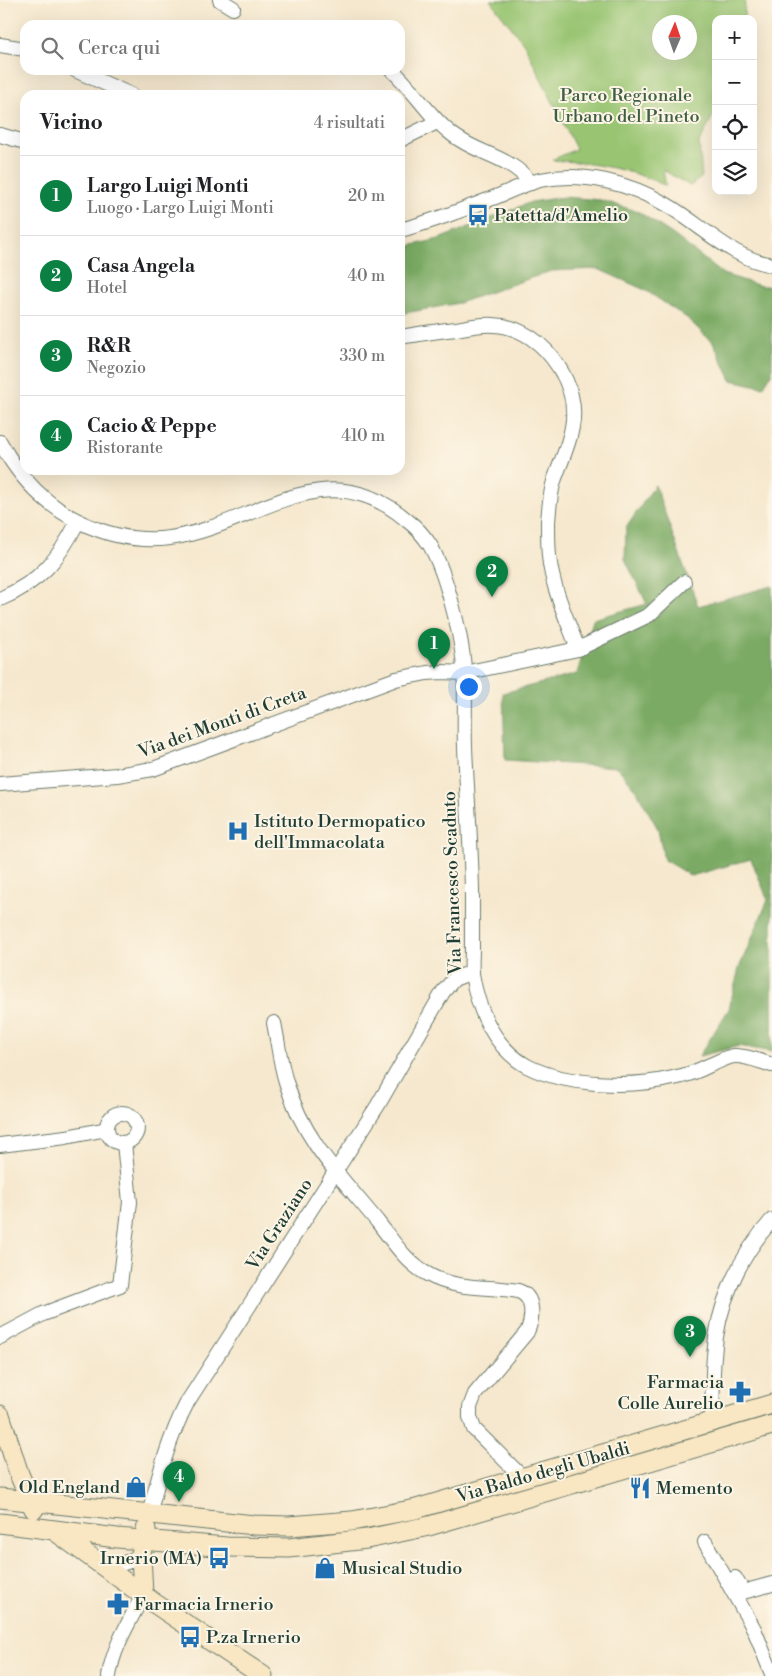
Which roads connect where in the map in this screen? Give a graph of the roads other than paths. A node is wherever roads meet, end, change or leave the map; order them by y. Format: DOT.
graph roads {
  1 [pos="220,0"];
  2 [pos="233,8"];
  3 [pos="0,45"];
  4 [pos="20,48"];
  5 [pos="86,75"];
  6 [pos="396,75"];
  7 [pos="120,90"];
  8 [pos="437,122"];
  9 [pos="0,135"];
  10 [pos="405,138"];
  11 [pos="20,141"];
  12 [pos="531,183"];
  13 [pos="405,229"];
  14 [pos="772,265"];
  15 [pos="405,336"];
  16 [pos="0,442"];
  17 [pos="20,466"];
  18 [pos="27,475"];
  19 [pos="78,521"];
  20 [pos="684,582"];
  21 [pos="0,599"];
  22 [pos="578,649"];
  23 [pos="464,673"];
  24 [pos="0,784"];
  25 [pos="472,972"];
  26 [pos="274,1023"];
  27 [pos="772,1066"];
  28 [pos="107,1130"];
  29 [pos="124,1143"];
  30 [pos="0,1145"];
  31 [pos="334,1172"];
  32 [pos="772,1220"];
  33 [pos="0,1337"];
  34 [pos="772,1404"];
  35 [pos="0,1414"];
  36 [pos="712,1422"];
  37 [pos="772,1425"];
  38 [pos="523,1478"];
  39 [pos="0,1498"];
  40 [pos="30,1501"];
  41 [pos="149,1515"];
  42 [pos="0,1523"];
  43 [pos="311,1525"];
  44 [pos="53,1530"];
  45 [pos="705,1542"];
  46 [pos="314,1545"];
  47 [pos="143,1547"];
  48 [pos="722,1556"];
  49 [pos="100,1564"];
  50 [pos="772,1584"];
  51 [pos="143,1595"];
  52 [pos="772,1674"];
  53 [pos="109,1676"];
  54 [pos="263,1676"];
  1 -- 2 [label="street"];
  3 -- 4 [label="street"];
  5 -- 7 [label="street"];
  6 -- 8 [label="street"];
  8 -- 10 [label="street"];
  8 -- 12 [label="street"];
  9 -- 11 [label="street"];
  12 -- 13 [label="street"];
  12 -- 14 [label="street"];
  15 -- 22 [label="street"];
  16 -- 17 [label="street, Via Francesco Scaduto"];
  18 -- 19 [label="street, Via Francesco Scaduto"];
  19 -- 21 [label="street"];
  19 -- 23 [label="street, Via Francesco Scaduto"];
  20 -- 22 [label="street, Via dei Monti di Creta"];
  22 -- 23 [label="street, Via dei Monti di Creta"];
  23 -- 24 [label="street, Via dei Monti di Creta"];
  23 -- 25 [label="street, Via Francesco Scaduto"];
  25 -- 27 [label="street, Via Francesco Scaduto"];
  25 -- 31 [label="street, Via Graziano"];
  26 -- 31 [label="street"];
  28 -- 29 [label="street"];
  28 -- 29 [label="street"];
  28 -- 30 [label="street"];
  29 -- 33 [label="street"];
  31 -- 38 [label="street"];
  31 -- 41 [label="street, Via Graziano"];
  32 -- 36 [label="street"];
  34 -- 36 [label="main road, Via Baldo degli Ubaldi"];
  35 -- 40 [label="main road"];
  36 -- 38 [label="main road, Via Baldo degli Ubaldi"];
  37 -- 46 [label="main road, Via Baldo degli Ubaldi"];
  38 -- 43 [label="main road, Via Baldo degli Ubaldi"];
  39 -- 40 [label="main road, Via Baldo degli Ubaldi"];
  40 -- 41 [label="main road, Via Baldo degli Ubaldi"];
  40 -- 44 [label="main road"];
  41 -- 43 [label="main road, Via Baldo degli Ubaldi"];
  41 -- 47 [label="main road"];
  42 -- 44 [label="main road, Via Baldo degli Ubaldi"];
  43 -- 46 [label="street"];
  44 -- 47 [label="main road, Via Baldo degli Ubaldi"];
  44 -- 49 [label="main road"];
  45 -- 52 [label="street"];
  46 -- 47 [label="main road, Via Baldo degli Ubaldi"];
  47 -- 49 [label="street"];
  47 -- 51 [label="main road"];
  48 -- 50 [label="street"];
  49 -- 51 [label="main road"];
  51 -- 53 [label="street"];
  51 -- 54 [label="main road"];
}
